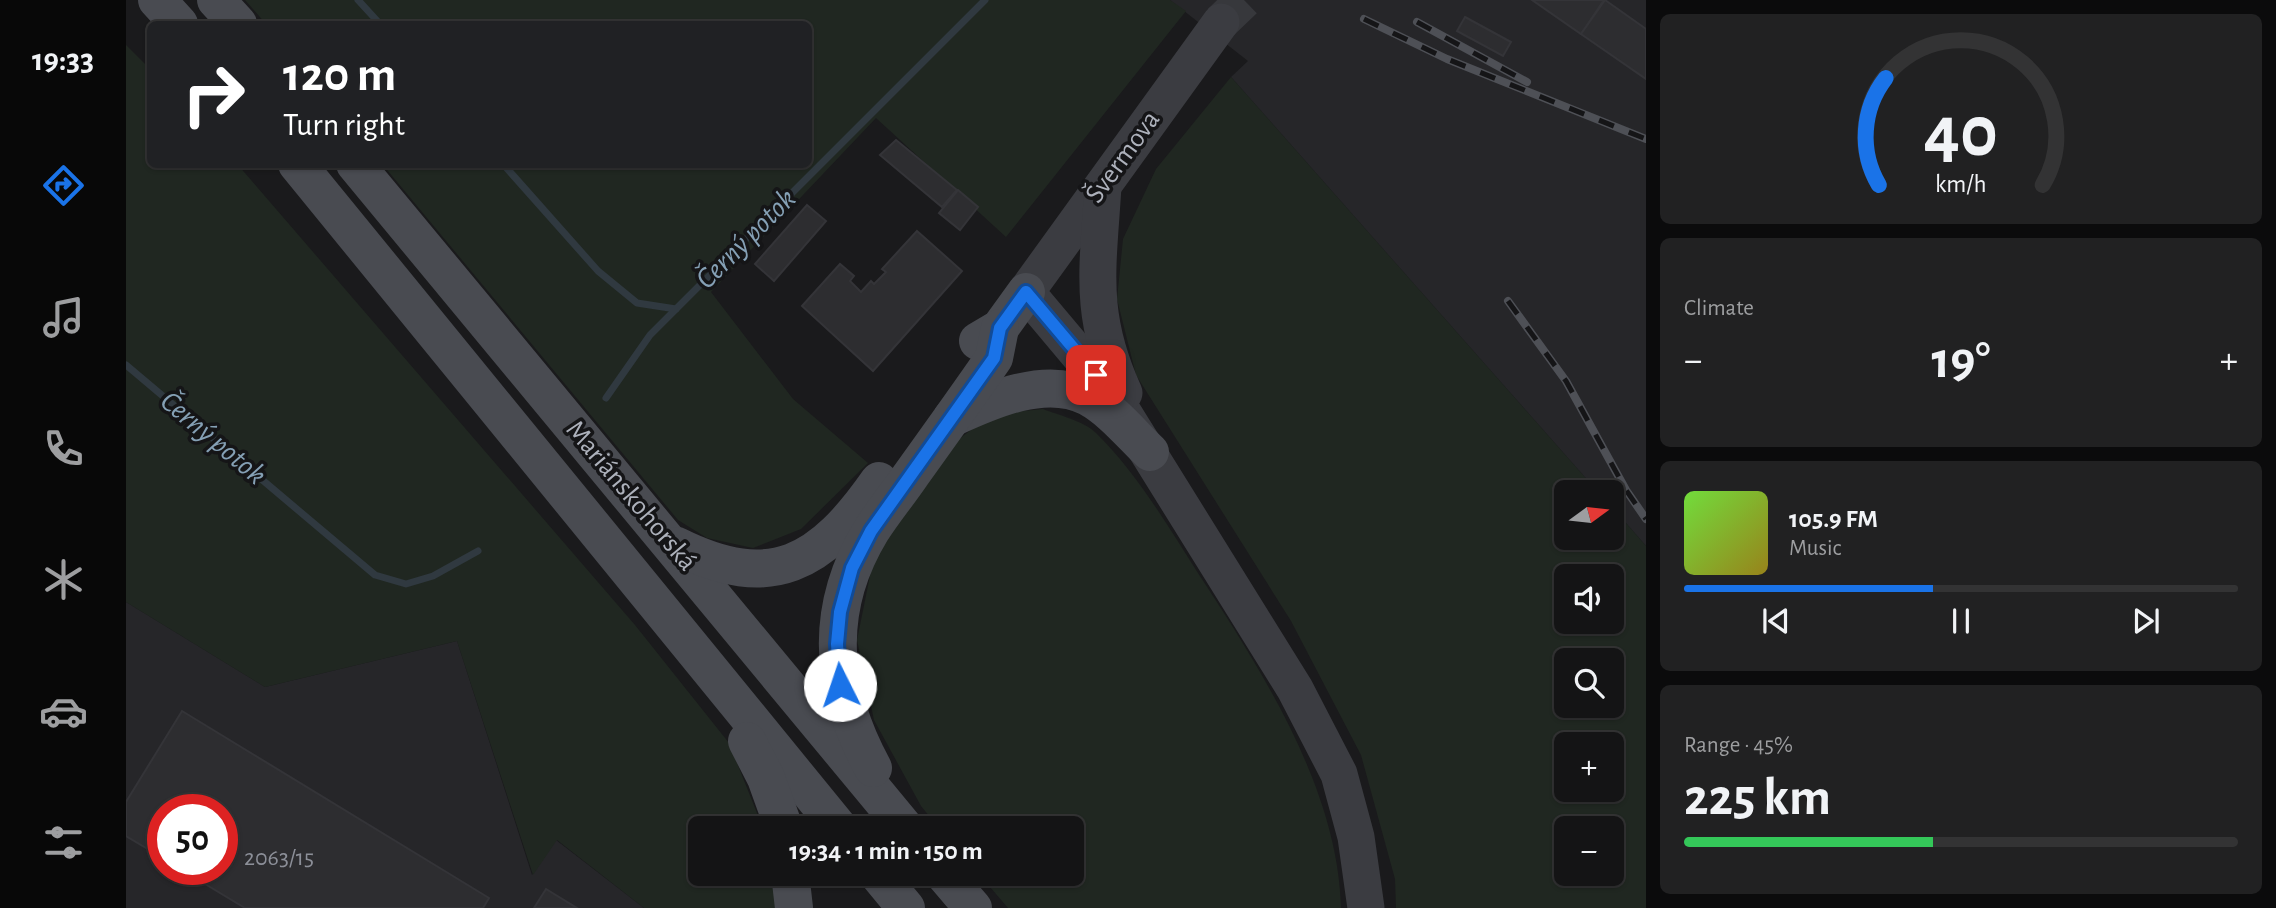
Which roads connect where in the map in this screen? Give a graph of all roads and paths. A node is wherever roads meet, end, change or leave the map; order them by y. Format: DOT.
graph roads {
  1 [pos="157,0"];
  2 [pos="216,0"];
  3 [pos="176,21"];
  4 [pos="235,21"];
  5 [pos="1221,22"];
  6 [pos="300,168"];
  7 [pos="358,168"];
  8 [pos="1103,186"];
  9 [pos="1026,292"];
  10 [pos="1000,328"];
  11 [pos="952,418"];
  12 [pos="1150,452"];
  13 [pos="669,542"];
  14 [pos="710,671"];
  15 [pos="780,816"];
  16 [pos="829,816"];
  17 [pos="896,816"];
  18 [pos="899,816"];
  19 [pos="791,886"];
  20 [pos="888,886"];
  21 [pos="954,886"];
  22 [pos="794,908"];
  23 [pos="906,908"];
  24 [pos="972,908"];
  25 [pos="1366,908"];
  1 -- 3 [label="main road"];
  2 -- 4 [label="main road"];
  5 -- 8 [label="street, Švermova"];
  6 -- 14 [label="main road, Mariánskohorská"];
  7 -- 13 [label="main road, Mariánskohorská"];
  8 -- 9 [label="street, Švermova"];
  8 -- 12 [label="street"];
  9 -- 10 [label="main road"];
  9 -- 12 [label="street"];
  10 -- 11 [label="main road"];
  10 -- 13 [label="main road"];
  11 -- 12 [label="main road"];
  11 -- 18 [label="main road"];
  12 -- 25 [label="street"];
  13 -- 17 [label="main road, Mariánskohorská"];
  14 -- 15 [label="main road"];
  14 -- 16 [label="main road, Mariánskohorská"];
  19 -- 22 [label="main road"];
  20 -- 23 [label="main road"];
  21 -- 24 [label="main road"];
}
